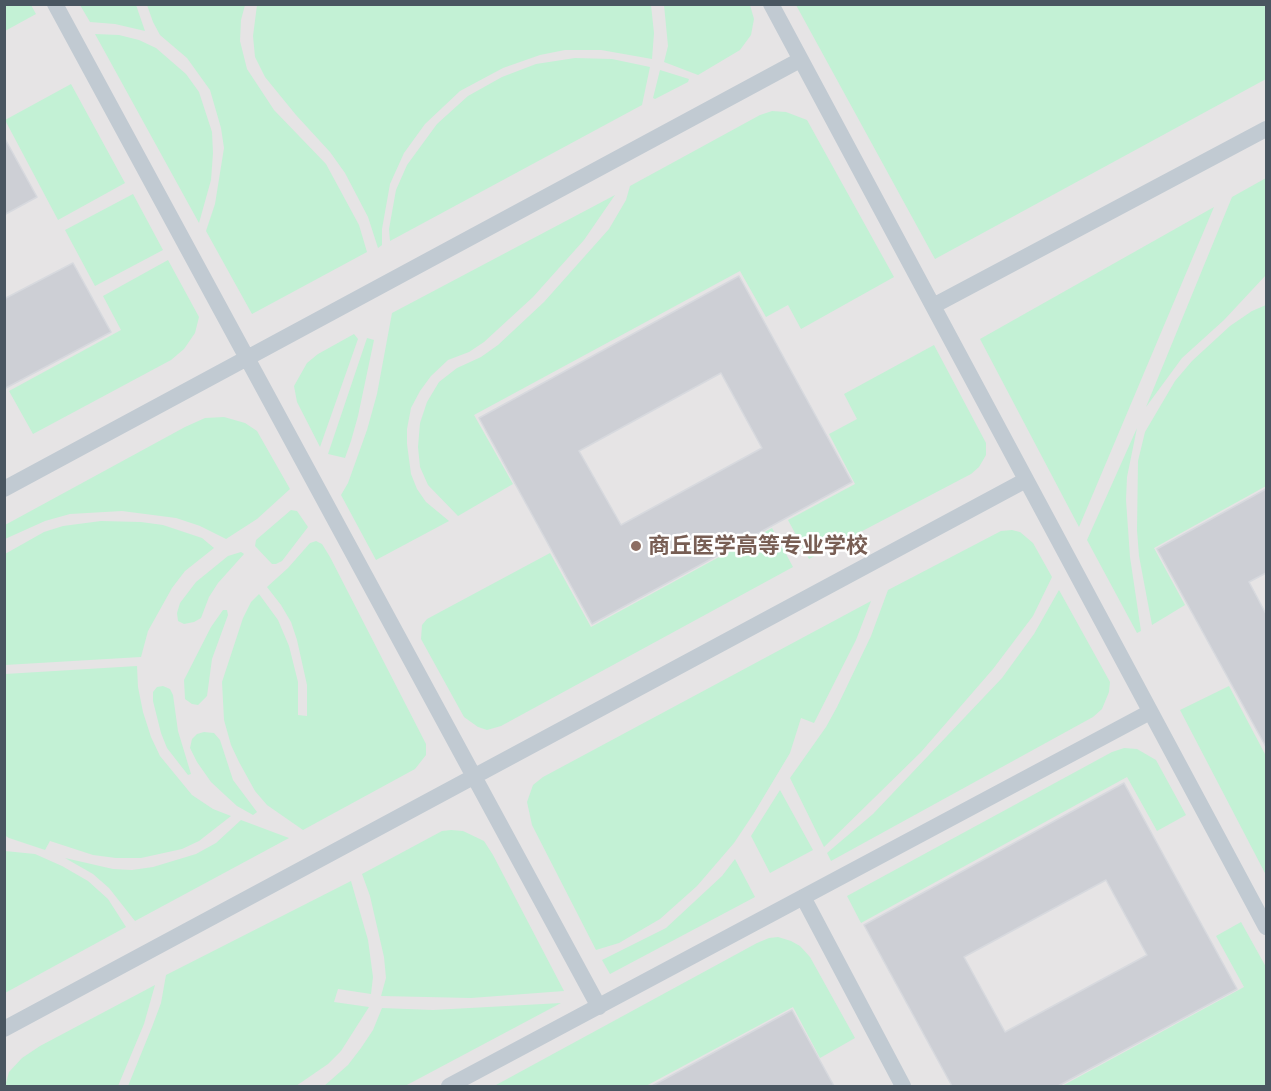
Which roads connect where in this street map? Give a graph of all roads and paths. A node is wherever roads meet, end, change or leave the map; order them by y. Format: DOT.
graph roads {
  1 [pos="55,4"];
  2 [pos="771,4"];
  3 [pos="800,60"];
  4 [pos="1266,129"];
  5 [pos="933,306"];
  6 [pos="246,358"];
  7 [pos="1026,480"];
  8 [pos="4,489"];
  9 [pos="1150,711"];
  10 [pos="474,777"];
  11 [pos="803,897"];
  12 [pos="1266,927"];
  13 [pos="599,1007"];
  14 [pos="4,1029"];
  15 [pos="449,1086"];
  16 [pos="903,1086"];
  1 -- 6 [label="lane"];
  2 -- 3 [label="lane"];
  3 -- 5 [label="lane"];
  3 -- 6 [label="lane"];
  4 -- 5 [label="lane"];
  5 -- 7 [label="lane"];
  6 -- 8 [label="lane"];
  6 -- 10 [label="lane"];
  7 -- 9 [label="lane"];
  7 -- 10 [label="lane"];
  9 -- 11 [label="lane"];
  9 -- 12 [label="lane"];
  10 -- 13 [label="lane"];
  10 -- 14 [label="lane"];
  11 -- 13 [label="lane"];
  11 -- 16 [label="lane"];
  13 -- 15 [label="lane"];
}
